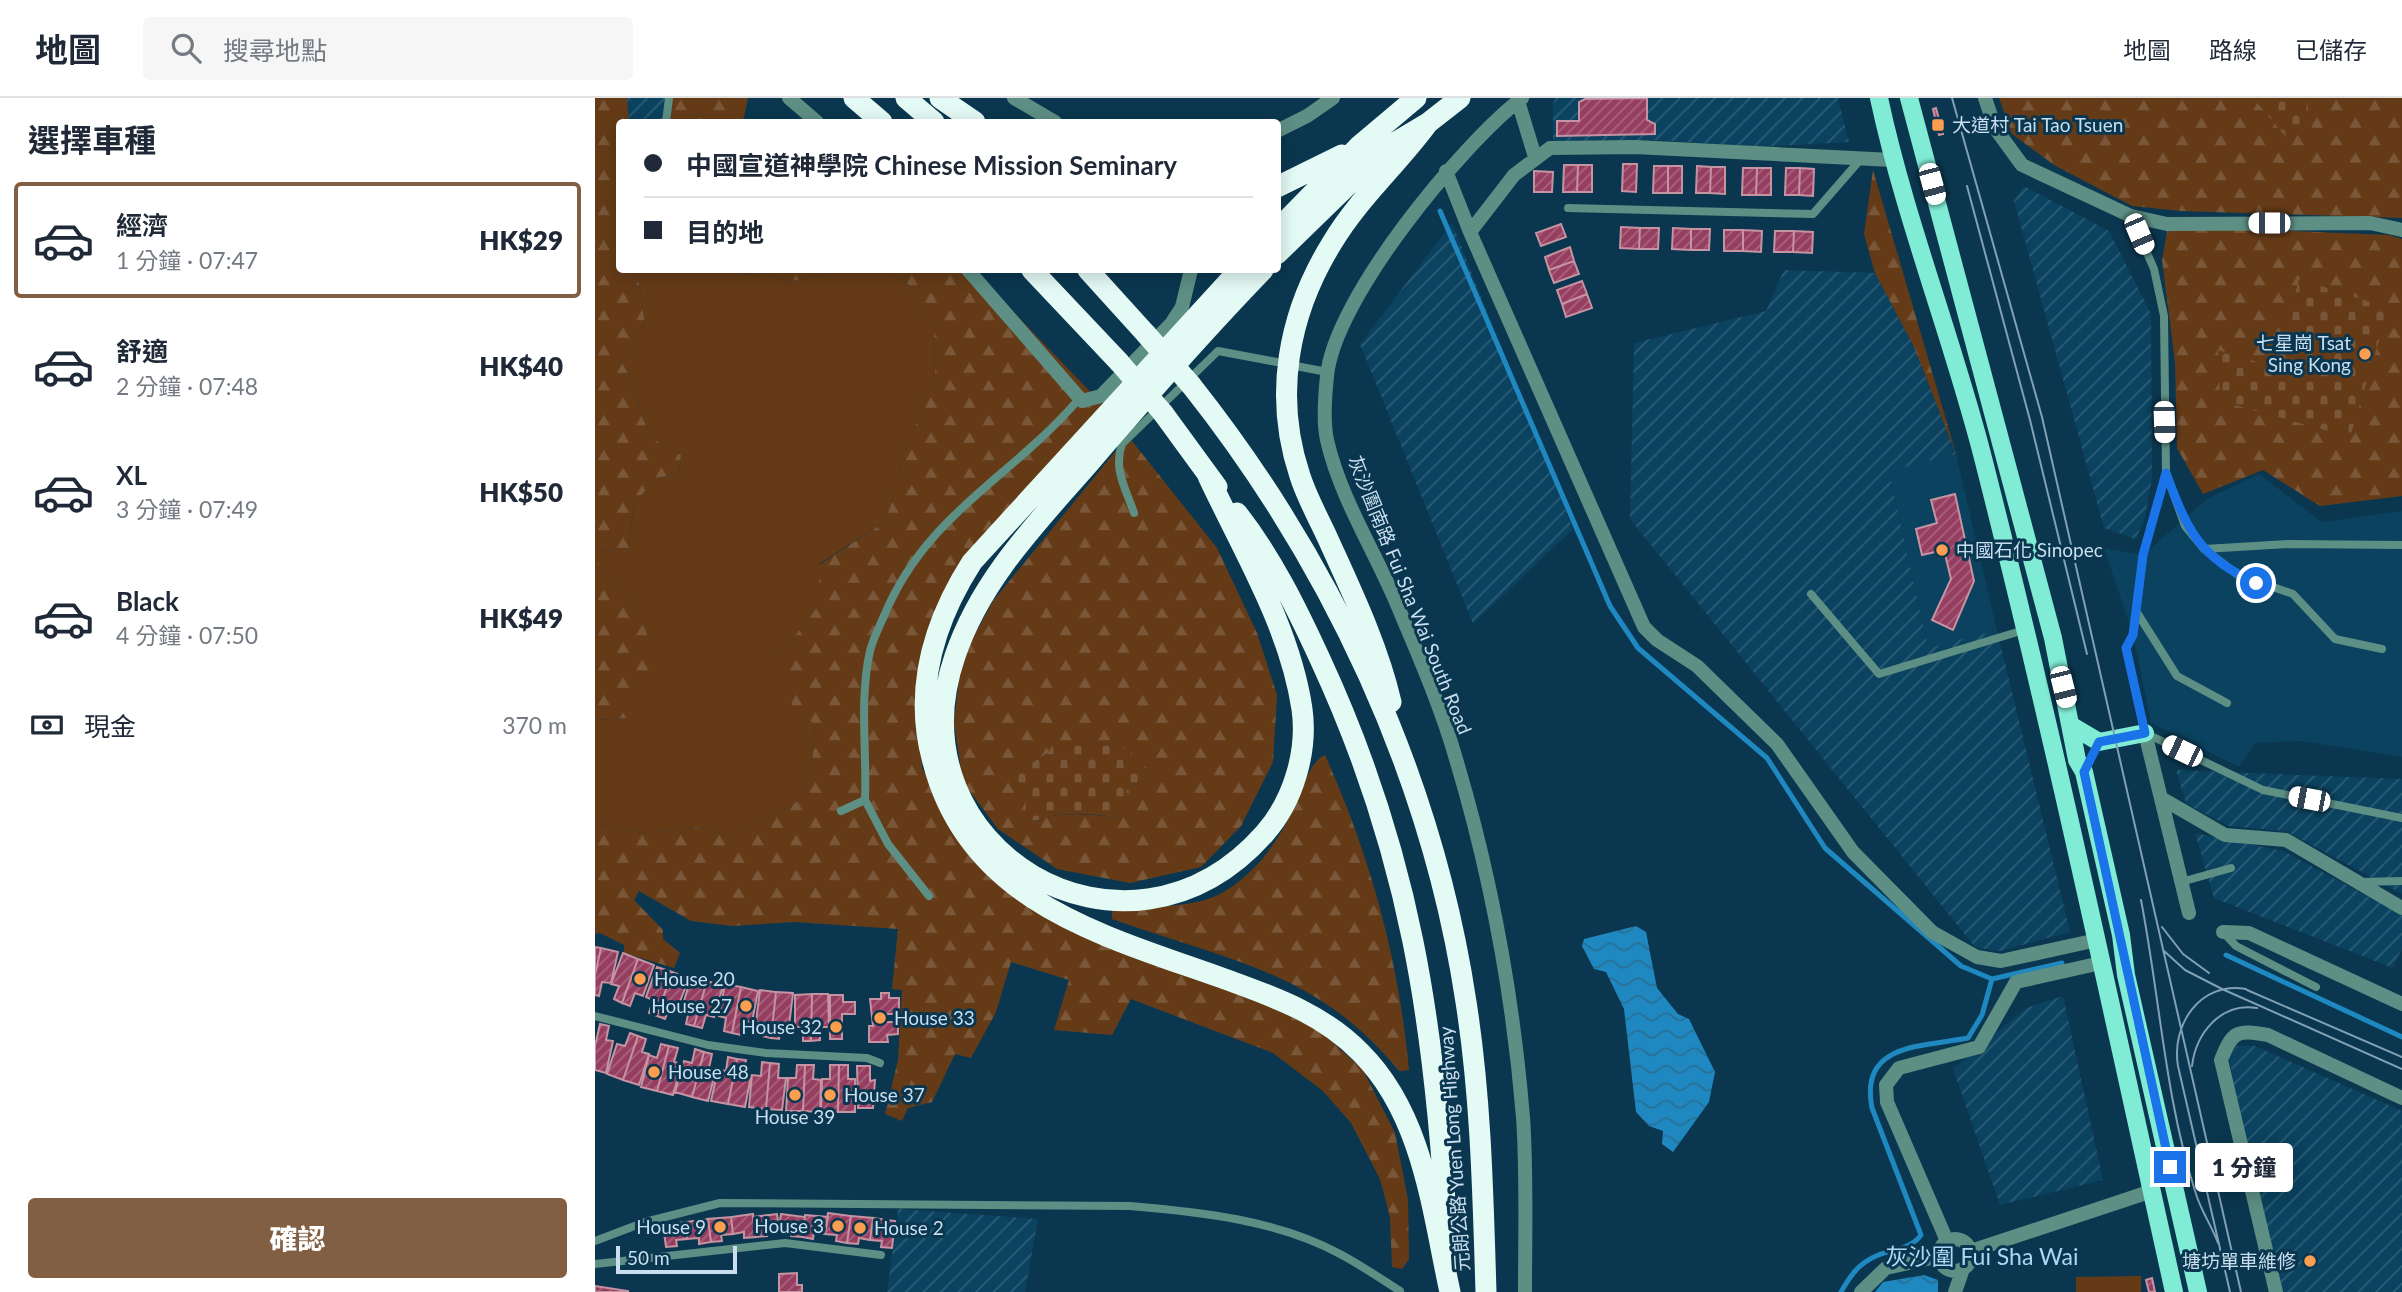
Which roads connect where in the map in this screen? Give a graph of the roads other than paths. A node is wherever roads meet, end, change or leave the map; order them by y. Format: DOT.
graph roads {
  1 [pos="669,98"];
  2 [pos="789,98"];
  3 [pos="854,98"];
  4 [pos="906,98"];
  5 [pos="940,98"];
  6 [pos="1014,98"];
  7 [pos="1333,98"];
  8 [pos="1416,98"];
  9 [pos="1460,98"];
  10 [pos="1879,98"];
  11 [pos="1909,98"];
  12 [pos="1985,98"];
  13 [pos="1520,100"];
  14 [pos="666,119"];
  15 [pos="814,119"];
  16 [pos="878,119"];
  17 [pos="930,119"];
  18 [pos="971,119"];
  19 [pos="1050,119"];
  20 [pos="1428,123"];
  21 [pos="1281,129"];
  22 [pos="1359,146"];
  23 [pos="1535,157"];
  24 [pos="1860,160"];
  25 [pos="1892,160"];
  26 [pos="1446,171"];
  27 [pos="1281,185"];
  28 [pos="1568,208"];
  29 [pos="2131,216"];
  30 [pos="1281,226"];
  31 [pos="2402,230"];
  32 [pos="1470,232"];
  33 [pos="1281,250"];
  34 [pos="971,273"];
  35 [pos="1034,273"];
  36 [pos="1091,273"];
  37 [pos="1190,273"];
  38 [pos="1236,273"];
  39 [pos="1260,273"];
  40 [pos="1277,362"];
  41 [pos="1296,366"];
  42 [pos="1327,372"];
  43 [pos="1078,400"];
  44 [pos="2166,473"];
  45 [pos="1208,477"];
  46 [pos="1134,513"];
  47 [pos="2402,545"];
  48 [pos="2204,549"];
  49 [pos="1811,594"];
  50 [pos="2136,611"];
  51 [pos="2024,630"];
  52 [pos="2382,649"];
  53 [pos="2227,703"];
  54 [pos="2071,722"];
  55 [pos="2145,733"];
  56 [pos="2099,742"];
  57 [pos="1407,768"];
  58 [pos="2084,772"];
  59 [pos="2161,798"];
  60 [pos="865,800"];
  61 [pos="841,811"];
  62 [pos="2402,818"];
  63 [pos="2231,868"];
  64 [pos="2402,881"];
  65 [pos="2181,882"];
  66 [pos="2357,882"];
  67 [pos="929,895"];
  68 [pos="2402,908"];
  69 [pos="2189,914"];
  70 [pos="2223,933"];
  71 [pos="2097,940"];
  72 [pos="2101,963"];
  73 [pos="2316,987"];
  74 [pos="2402,1004"];
  75 [pos="595,1016"];
  76 [pos="880,1063"];
  77 [pos="2402,1098"];
  78 [pos="2152,1191"];
  79 [pos="595,1241"];
  80 [pos="1947,1241"];
  81 [pos="1971,1251"];
  82 [pos="881,1255"];
  83 [pos="1940,1256"];
  84 [pos="595,1264"];
  85 [pos="1963,1269"];
  86 [pos="1401,1291"];
  87 [pos="1450,1292"];
  88 [pos="1486,1292"];
  89 [pos="1525,1292"];
  90 [pos="1861,1292"];
  91 [pos="1955,1292"];
  92 [pos="2174,1292"];
  93 [pos="2198,1292"];
  94 [pos="2276,1292"];
  1 -- 14 [label="lane"];
  2 -- 15 [label="street"];
  3 -- 16 [label="highway"];
  4 -- 17 [label="highway"];
  5 -- 18 [label="highway"];
  6 -- 19 [label="street"];
  7 -- 21 [label="street"];
  8 -- 22 [label="highway"];
  9 -- 20 [label="highway"];
  10 -- 25 [label="main road"];
  11 -- 54 [label="main road"];
  12 -- 29 [label="street"];
  13 -- 23 [label="street"];
  13 -- 26 [label="street, 灰沙圍南路 Fui Sha Wai South Road"];
  20 -- 33 [label="highway"];
  20 -- 57 [label="highway"];
  22 -- 27 [label="highway"];
  22 -- 30 [label="highway"];
  23 -- 24 [label="street"];
  23 -- 32 [label="street"];
  24 -- 25 [label="street"];
  24 -- 28 [label="lane"];
  25 -- 51 [label="main road"];
  26 -- 32 [label="street"];
  26 -- 42 [label="street, 灰沙圍南路 Fui Sha Wai South Road"];
  29 -- 31 [label="street"];
  29 -- 44 [label="lane"];
  32 -- 71 [label="street"];
  34 -- 43 [label="street"];
  35 -- 45 [label="highway, 元朗公路 Yuen Long Highway, bridge"];
  36 -- 57 [label="highway, 元朗公路 Yuen Long Highway, bridge"];
  37 -- 43 [label="street"];
  38 -- 87 [label="highway"];
  39 -- 45 [label="highway"];
  40 -- 46 [label="lane"];
  41 -- 42 [label="lane"];
  42 -- 89 [label="street, 灰沙圍南路 Fui Sha Wai South Road"];
  43 -- 60 [label="lane"];
  44 -- 48 [label="lane"];
  44 -- 50 [label="lane"];
  45 -- 87 [label="highway, 元朗公路 Yuen Long Highway"];
  47 -- 48 [label="lane"];
  48 -- 52 [label="lane"];
  49 -- 51 [label="lane"];
  50 -- 53 [label="lane"];
  50 -- 55 [label="lane"];
  51 -- 71 [label="main road"];
  54 -- 56 [label="main road"];
  54 -- 58 [label="main road"];
  55 -- 56 [label="main road"];
  55 -- 59 [label="street"];
  55 -- 62 [label="lane"];
  56 -- 58 [label="main road"];
  57 -- 88 [label="highway, 元朗公路 Yuen Long Highway"];
  58 -- 93 [label="main road"];
  59 -- 65 [label="street"];
  59 -- 66 [label="street"];
  60 -- 61 [label="lane"];
  60 -- 67 [label="lane"];
  63 -- 65 [label="lane"];
  64 -- 66 [label="lane"];
  65 -- 69 [label="street"];
  66 -- 68 [label="street"];
  70 -- 73 [label="lane"];
  70 -- 74 [label="street"];
  71 -- 72 [label="main road"];
  72 -- 78 [label="main road"];
  72 -- 80 [label="street"];
  75 -- 76 [label="lane"];
  77 -- 94 [label="street"];
  78 -- 81 [label="street"];
  78 -- 92 [label="main road"];
  79 -- 86 [label="lane"];
  80 -- 81 [label="street"];
  80 -- 83 [label="street"];
  81 -- 85 [label="street"];
  82 -- 84 [label="lane"];
  83 -- 85 [label="street"];
  83 -- 90 [label="street"];
  85 -- 91 [label="street"];
}
